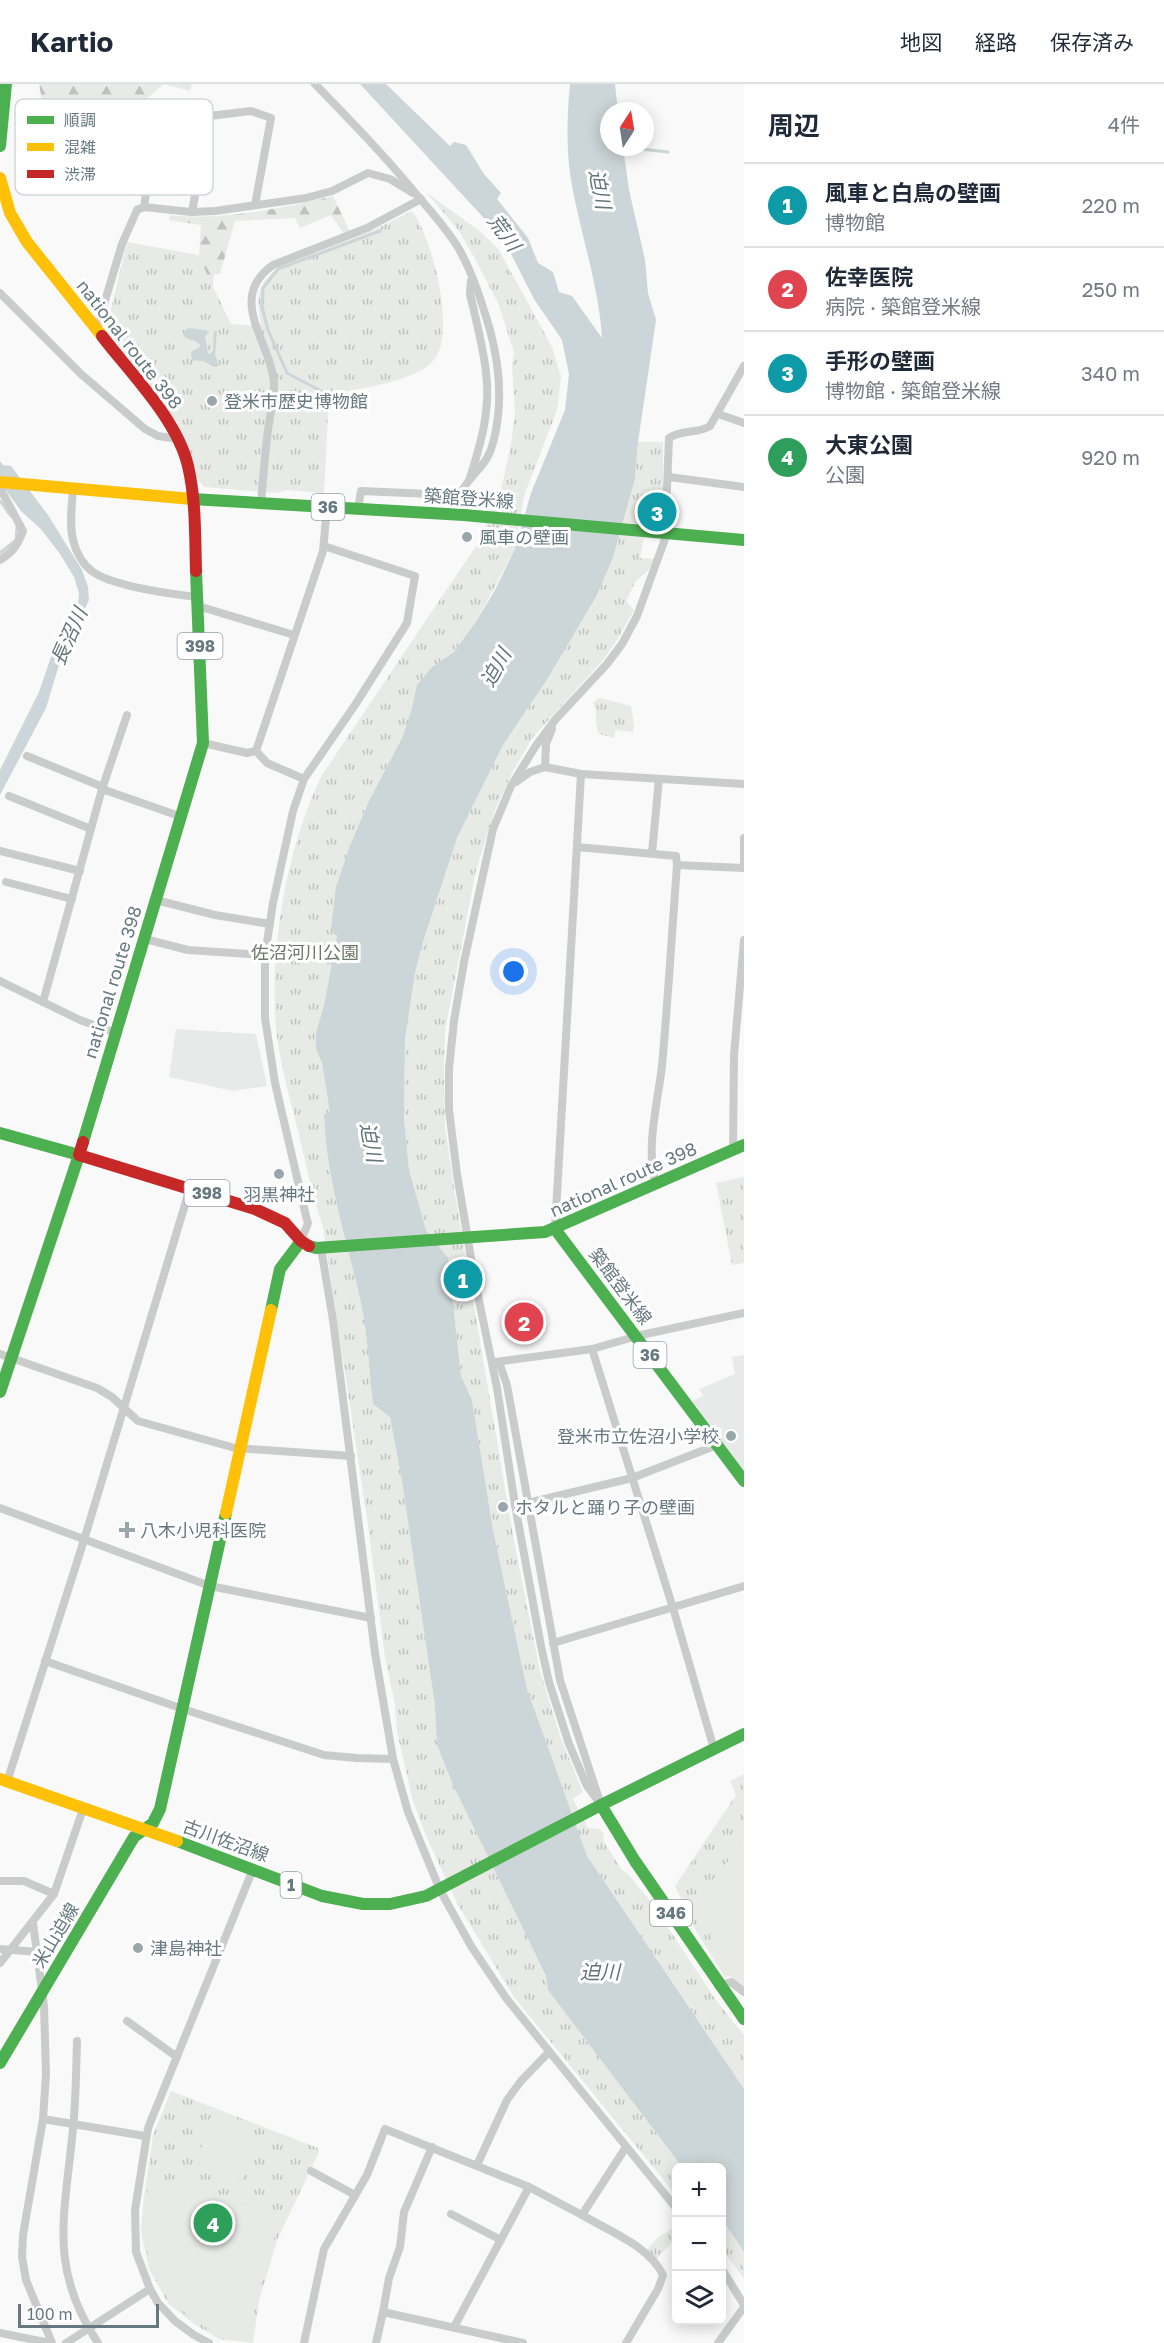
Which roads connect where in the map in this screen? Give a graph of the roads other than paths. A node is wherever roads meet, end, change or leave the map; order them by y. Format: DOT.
graph roads {
  1 [pos="6,84"];
  2 [pos="315,84"];
  3 [pos="213,116"];
  4 [pos="0,146"];
  5 [pos="0,178"];
  6 [pos="146,195"];
  7 [pos="195,195"];
  8 [pos="420,198"];
  9 [pos="2,201"];
  10 [pos="255,205"];
  11 [pos="144,207"];
  12 [pos="192,212"];
  13 [pos="0,293"];
  14 [pos="96,331"];
  15 [pos="744,366"];
  16 [pos="718,414"];
  17 [pos="744,423"];
  18 [pos="178,439"];
  19 [pos="669,477"];
  20 [pos="0,482"];
  21 [pos="744,487"];
  22 [pos="0,488"];
  23 [pos="73,489"];
  24 [pos="192,499"];
  25 [pos="261,504"];
  26 [pos="327,507"];
  27 [pos="358,509"];
  28 [pos="666,532"];
  29 [pos="744,540"];
  30 [pos="324,546"];
  31 [pos="0,560"];
  32 [pos="198,602"];
  33 [pos="294,634"];
  34 [pos="127,716"];
  35 [pos="555,720"];
  36 [pos="203,743"];
  37 [pos="256,751"];
  38 [pos="27,756"];
  39 [pos="544,767"];
  40 [pos="581,774"];
  41 [pos="304,779"];
  42 [pos="659,779"];
  43 [pos="744,784"];
  44 [pos="511,786"];
  45 [pos="103,788"];
  46 [pos="9,796"];
  47 [pos="182,817"];
  48 [pos="91,829"];
  49 [pos="744,838"];
  50 [pos="576,847"];
  51 [pos="0,851"];
  52 [pos="652,853"];
  53 [pos="744,863"];
  54 [pos="677,865"];
  55 [pos="744,868"];
  56 [pos="80,871"];
  57 [pos="6,882"];
  58 [pos="72,899"];
  59 [pos="156,900"];
  60 [pos="270,924"];
  61 [pos="144,939"];
  62 [pos="744,940"];
  63 [pos="265,955"];
  64 [pos="0,981"];
  65 [pos="43,1002"];
  66 [pos="116,1033"];
  67 [pos="0,1134"];
  68 [pos="738,1148"];
  69 [pos="78,1155"];
  70 [pos="656,1184"];
  71 [pos="190,1188"];
  72 [pos="555,1229"];
  73 [pos="303,1236"];
  74 [pos="468,1239"];
  75 [pos="325,1248"];
  76 [pos="744,1313"];
  77 [pos="637,1337"];
  78 [pos="592,1349"];
  79 [pos="5,1356"];
  80 [pos="496,1362"];
  81 [pos="0,1392"];
  82 [pos="124,1407"];
  83 [pos="717,1445"];
  84 [pos="239,1448"];
  85 [pos="351,1456"];
  86 [pos="632,1478"];
  87 [pos="744,1481"];
  88 [pos="528,1503"];
  89 [pos="0,1508"];
  90 [pos="84,1540"];
  91 [pos="210,1586"];
  92 [pos="743,1588"];
  93 [pos="673,1608"];
  94 [pos="371,1618"];
  95 [pos="553,1643"];
  96 [pos="45,1661"];
  97 [pos="183,1709"];
  98 [pos="744,1734"];
  99 [pos="714,1749"];
  100 [pos="393,1759"];
  101 [pos="4,1781"];
  102 [pos="597,1807"];
  103 [pos="83,1809"];
  104 [pos="144,1830"];
  105 [pos="253,1869"];
  106 [pos="0,1881"];
  107 [pos="441,1889"];
  108 [pos="54,1894"];
  109 [pos="33,1923"];
  110 [pos="0,1949"];
  111 [pos="10,1950"];
  112 [pos="38,1952"];
  113 [pos="0,1963"];
  114 [pos="718,1986"];
  115 [pos="41,1992"];
  116 [pos="744,1992"];
  117 [pos="744,2019"];
  118 [pos="127,2021"];
  119 [pos="77,2041"];
  120 [pos="549,2052"];
  121 [pos="177,2057"];
  122 [pos="0,2063"];
  123 [pos="44,2120"];
  124 [pos="74,2124"];
  125 [pos="145,2136"];
  126 [pos="432,2147"];
  127 [pos="626,2147"];
  128 [pos="477,2165"];
  129 [pos="311,2171"];
  130 [pos="529,2187"];
  131 [pos="355,2194"];
  132 [pos="672,2203"];
  133 [pos="451,2214"];
  134 [pos="582,2215"];
  135 [pos="501,2240"];
  136 [pos="724,2271"];
  137 [pos="150,2289"];
  138 [pos="744,2306"];
  139 [pos="383,2312"];
  140 [pos="454,2327"];
  141 [pos="88,2328"];
  142 [pos="0,2333"];
  143 [pos="51,2342"];
  144 [pos="66,2343"];
  145 [pos="98,2343"];
  146 [pos="209,2343"];
  147 [pos="304,2343"];
  148 [pos="376,2343"];
  149 [pos="523,2343"];
  150 [pos="626,2343"];
  151 [pos="718,2343"];
  1 -- 4 [label="main road"];
  2 -- 8 [label="street"];
  3 -- 10 [label="street"];
  5 -- 9 [label="main road, national route 398 / 398"];
  6 -- 11 [label="street"];
  7 -- 12 [label="street"];
  8 -- 10 [label="street"];
  8 -- 25 [label="street"];
  8 -- 27 [label="street"];
  9 -- 14 [label="main road, national route 398 / 398"];
  10 -- 12 [label="street"];
  11 -- 12 [label="street"];
  11 -- 14 [label="street"];
  13 -- 18 [label="street"];
  14 -- 18 [label="main road, national route 398 / 398"];
  15 -- 16 [label="street"];
  16 -- 17 [label="street"];
  16 -- 19 [label="street"];
  18 -- 24 [label="main road, national route 398 / 398"];
  19 -- 21 [label="street"];
  19 -- 28 [label="street"];
  20 -- 23 [label="main road, 築館登米線"];
  22 -- 31 [label="street"];
  23 -- 24 [label="main road, 築館登米線"];
  23 -- 32 [label="street"];
  24 -- 25 [label="main road, 築館登米線 / 36"];
  24 -- 32 [label="main road, national route 398 / 398"];
  25 -- 26 [label="main road, 築館登米線 / 36"];
  26 -- 27 [label="main road, 築館登米線 / 36"];
  26 -- 30 [label="street"];
  27 -- 28 [label="main road, 築館登米線 / 36"];
  28 -- 29 [label="main road, 築館登米線 / 36"];
  28 -- 35 [label="street"];
  30 -- 33 [label="street"];
  30 -- 41 [label="street"];
  32 -- 33 [label="street"];
  32 -- 36 [label="main road, national route 398 / 398"];
  33 -- 37 [label="street"];
  34 -- 45 [label="street"];
  35 -- 39 [label="street"];
  35 -- 44 [label="street"];
  36 -- 37 [label="street"];
  36 -- 47 [label="main road, national route 398 / 398"];
  37 -- 41 [label="street"];
  38 -- 45 [label="street"];
  39 -- 40 [label="street"];
  39 -- 44 [label="street"];
  40 -- 42 [label="street"];
  40 -- 50 [label="street"];
  41 -- 60 [label="street"];
  42 -- 43 [label="street"];
  42 -- 52 [label="street"];
  44 -- 74 [label="street"];
  45 -- 47 [label="street"];
  45 -- 48 [label="street"];
  46 -- 48 [label="street"];
  47 -- 59 [label="main road, national route 398 / 398"];
  48 -- 56 [label="street"];
  49 -- 53 [label="street"];
  50 -- 52 [label="street"];
  50 -- 72 [label="street"];
  51 -- 56 [label="street"];
  52 -- 54 [label="street"];
  54 -- 55 [label="street"];
  54 -- 70 [label="street"];
  56 -- 58 [label="street"];
  57 -- 58 [label="street"];
  58 -- 65 [label="street"];
  59 -- 60 [label="street"];
  59 -- 61 [label="main road, national route 398 / 398"];
  60 -- 63 [label="street"];
  61 -- 63 [label="street"];
  61 -- 66 [label="main road, national route 398 / 398"];
  62 -- 68 [label="street"];
  63 -- 73 [label="street"];
  64 -- 65 [label="street"];
  65 -- 66 [label="street"];
  66 -- 69 [label="main road, national route 398 / 398"];
  67 -- 69 [label="main road"];
  68 -- 70 [label="main road, national route 398 / 398"];
  69 -- 71 [label="main road, national route 398 / 398"];
  69 -- 79 [label="main road"];
  70 -- 72 [label="main road, national route 398 / 398"];
  71 -- 73 [label="main road, national route 398 / 398"];
  71 -- 82 [label="street"];
  72 -- 74 [label="main road, national route 398 / 398"];
  72 -- 77 [label="main road, 築館登米線 / 36"];
  73 -- 75 [label="main road, national route 398 / 398"];
  73 -- 84 [label="main road, 米山迫線"];
  74 -- 75 [label="main road, national route 398 / 398"];
  74 -- 80 [label="street"];
  75 -- 85 [label="street"];
  76 -- 77 [label="street"];
  77 -- 78 [label="street"];
  77 -- 83 [label="main road, 築館登米線 / 36"];
  78 -- 80 [label="street"];
  78 -- 86 [label="street"];
  79 -- 81 [label="main road"];
  79 -- 82 [label="street"];
  80 -- 88 [label="street"];
  80 -- 102 [label="street"];
  82 -- 84 [label="street"];
  82 -- 90 [label="street"];
  83 -- 86 [label="street"];
  83 -- 87 [label="main road, 築館登米線 / 36"];
  84 -- 85 [label="street"];
  84 -- 91 [label="main road, 米山迫線"];
  85 -- 94 [label="street"];
  86 -- 88 [label="street"];
  86 -- 93 [label="street"];
  88 -- 95 [label="street"];
  89 -- 90 [label="street"];
  90 -- 91 [label="street"];
  90 -- 96 [label="street"];
  91 -- 94 [label="street"];
  91 -- 97 [label="main road, 米山迫線"];
  92 -- 93 [label="street"];
  93 -- 95 [label="street"];
  93 -- 99 [label="street"];
  94 -- 100 [label="street"];
  95 -- 102 [label="street"];
  96 -- 97 [label="street"];
  96 -- 101 [label="street"];
  97 -- 100 [label="street"];
  97 -- 104 [label="main road, 米山迫線"];
  98 -- 99 [label="main road, 古川佐沼線"];
  99 -- 102 [label="main road, 古川佐沼線"];
  100 -- 107 [label="street"];
  101 -- 103 [label="main road, 古川佐沼線 / 1"];
  102 -- 107 [label="main road, 古川佐沼線 / 1"];
  102 -- 114 [label="main road, 346"];
  103 -- 104 [label="main road, 古川佐沼線 / 1"];
  103 -- 108 [label="street"];
  104 -- 105 [label="main road, 古川佐沼線 / 1"];
  104 -- 115 [label="main road, 米山迫線"];
  105 -- 107 [label="main road, 古川佐沼線 / 1"];
  105 -- 121 [label="street"];
  106 -- 108 [label="street"];
  107 -- 120 [label="street"];
  108 -- 109 [label="street"];
  109 -- 111 [label="street"];
  109 -- 112 [label="street"];
  110 -- 111 [label="street"];
  111 -- 112 [label="street"];
  111 -- 113 [label="street"];
  112 -- 115 [label="street"];
  114 -- 116 [label="street"];
  114 -- 117 [label="main road, 346"];
  115 -- 122 [label="main road, 米山迫線"];
  115 -- 123 [label="street"];
  118 -- 121 [label="street"];
  119 -- 124 [label="street"];
  120 -- 127 [label="street"];
  120 -- 128 [label="street"];
  121 -- 125 [label="street"];
  123 -- 124 [label="street"];
  123 -- 143 [label="street"];
  124 -- 125 [label="street"];
  124 -- 141 [label="street"];
  125 -- 137 [label="street"];
  126 -- 128 [label="street"];
  126 -- 131 [label="street"];
  126 -- 139 [label="street"];
  127 -- 132 [label="street"];
  127 -- 134 [label="street"];
  128 -- 130 [label="street"];
  129 -- 131 [label="street"];
  130 -- 134 [label="street"];
  130 -- 135 [label="street"];
  131 -- 147 [label="street"];
  133 -- 135 [label="street"];
  134 -- 150 [label="street"];
  135 -- 140 [label="street"];
  136 -- 138 [label="street"];
  137 -- 141 [label="street"];
  137 -- 146 [label="street"];
  138 -- 151 [label="street"];
  139 -- 140 [label="street"];
  139 -- 148 [label="street"];
  140 -- 149 [label="street"];
  141 -- 144 [label="street"];
  141 -- 145 [label="street"];
  142 -- 143 [label="street"];
}
